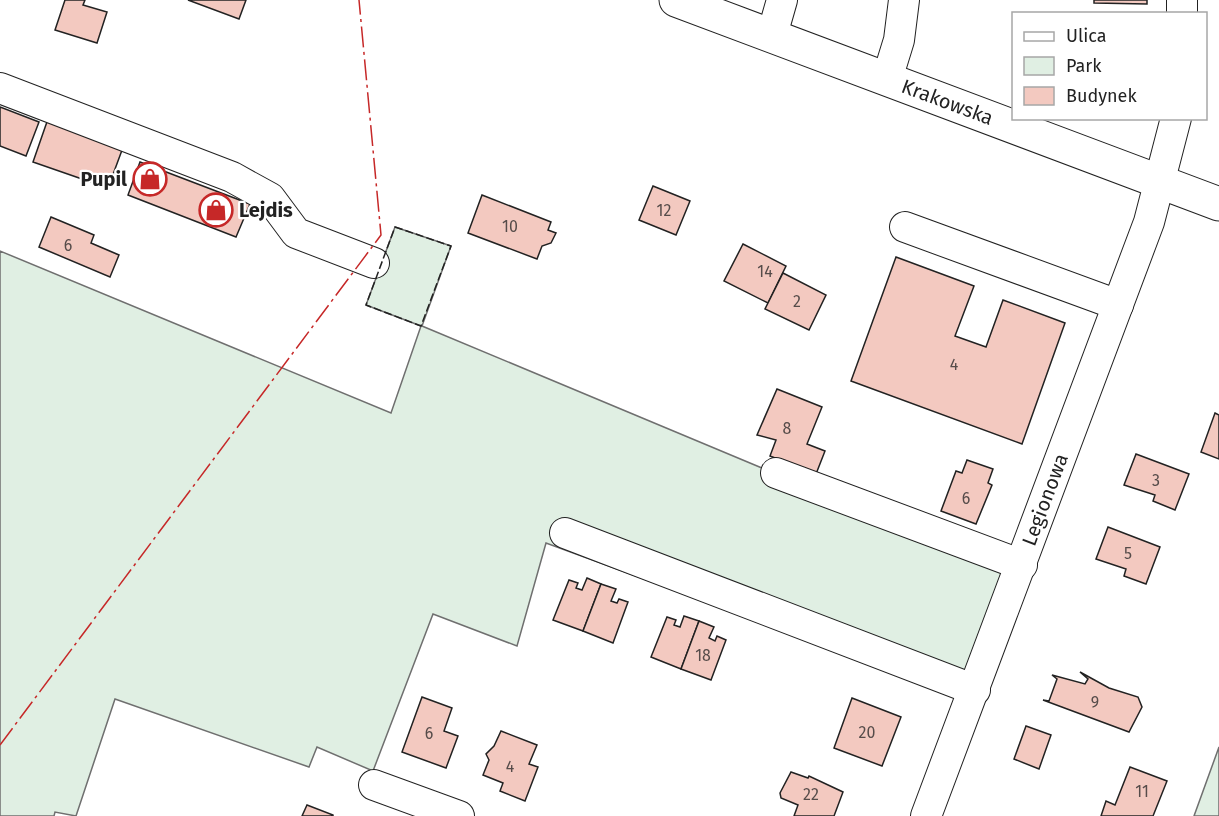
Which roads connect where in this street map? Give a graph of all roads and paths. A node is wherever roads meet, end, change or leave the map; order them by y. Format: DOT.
graph roads {
  1 [pos="676,0"];
  2 [pos="782,0"];
  3 [pos="904,0"];
  4 [pos="772,35"];
  5 [pos="887,79"];
  6 [pos="0,88"];
  7 [pos="1176,120"];
  8 [pos="1160,182"];
  9 [pos="1219,204"];
  10 [pos="905,227"];
  11 [pos="374,263"];
  12 [pos="1118,305"];
  13 [pos="776,473"];
  14 [pos="565,533"];
  15 [pos="1022,565"];
  16 [pos="975,690"];
  17 [pos="374,785"];
  18 [pos="459,816"];
  19 [pos="927,816"];
  1 -- 4 [label="main road, Krakowska"];
  2 -- 4 [label="street"];
  3 -- 5 [label="street"];
  4 -- 5 [label="main road, Krakowska"];
  5 -- 8 [label="main road, Krakowska"];
  6 -- 11 [label="street"];
  7 -- 8 [label="street, Legionowa"];
  8 -- 9 [label="main road, Krakowska"];
  8 -- 12 [label="street, Legionowa"];
  10 -- 12 [label="street"];
  12 -- 15 [label="street, Legionowa"];
  13 -- 15 [label="street"];
  14 -- 16 [label="street"];
  15 -- 16 [label="street, Legionowa"];
  16 -- 19 [label="street, Legionowa"];
  17 -- 18 [label="street"];
}
